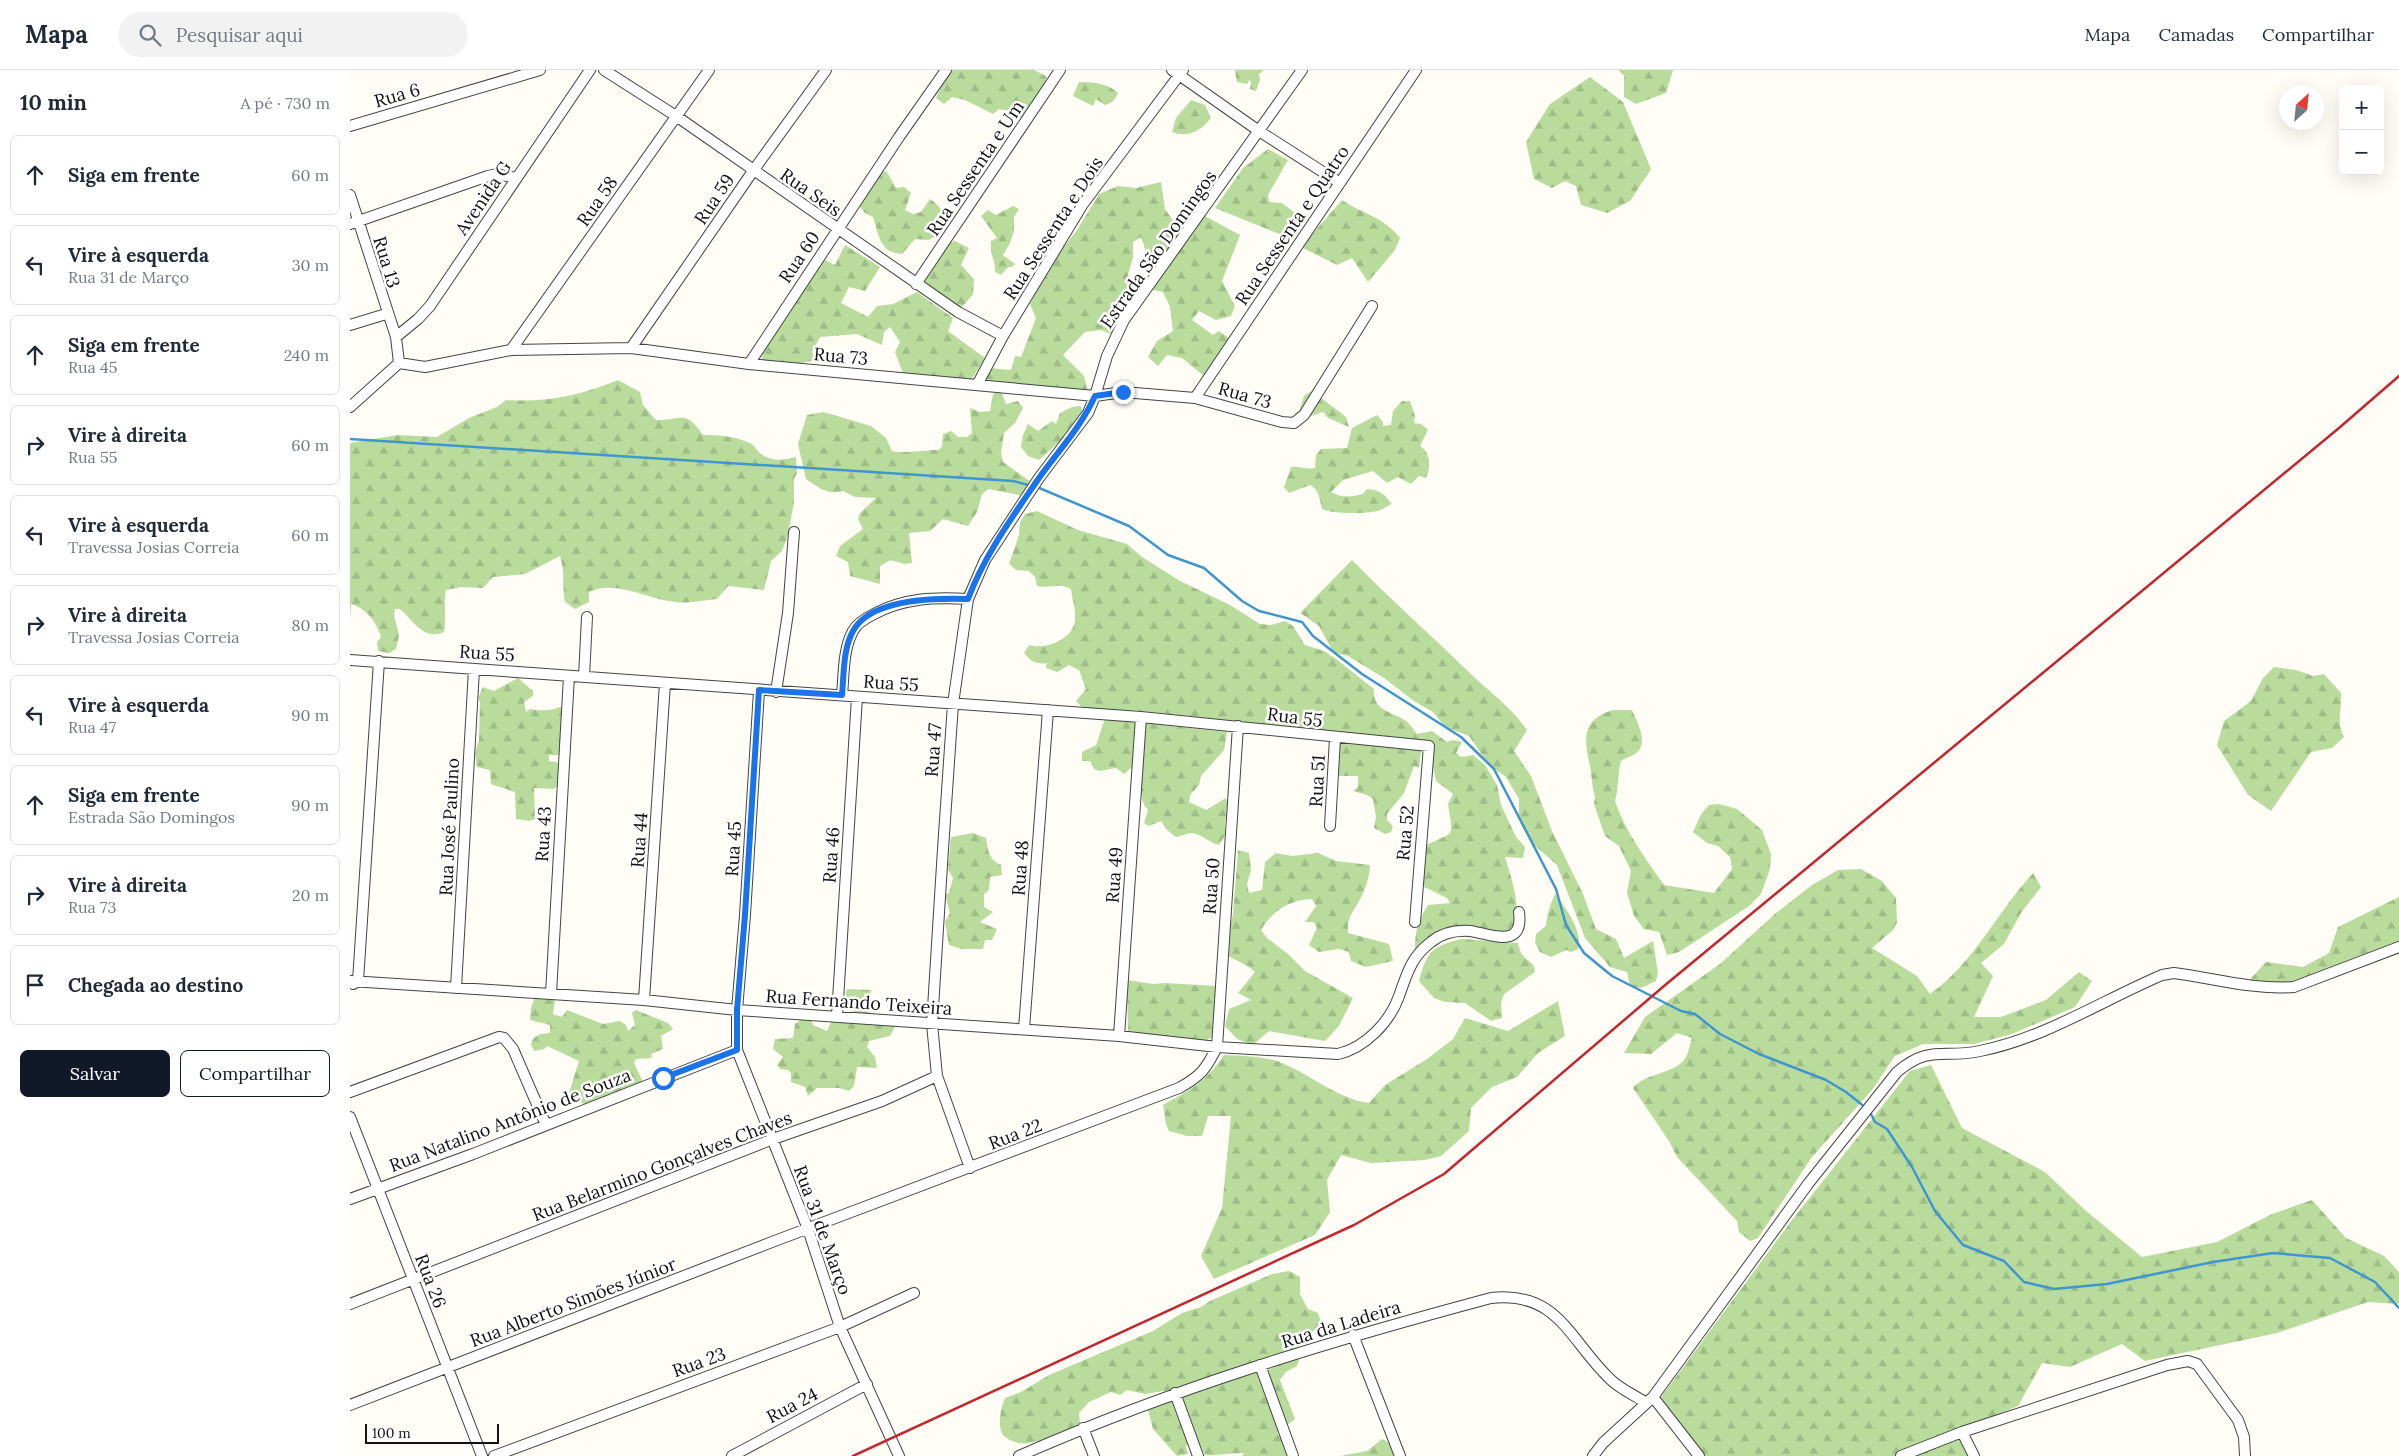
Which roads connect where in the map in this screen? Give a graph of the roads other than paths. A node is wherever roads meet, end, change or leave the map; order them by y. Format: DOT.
graph roads {
  1 [pos="540,70"];
  2 [pos="590,70"];
  3 [pos="604,70"];
  4 [pos="709,70"];
  5 [pos="826,70"];
  6 [pos="946,70"];
  7 [pos="1060,70"];
  8 [pos="1302,70"];
  9 [pos="1416,70"];
  10 [pos="1178,72"];
  11 [pos="676,116"];
  12 [pos="350,126"];
  13 [pos="1259,131"];
  14 [pos="753,171"];
  15 [pos="516,178"];
  16 [pos="1340,183"];
  17 [pos="350,195"];
  18 [pos="354,223"];
  19 [pos="837,229"];
  20 [pos="916,284"];
  21 [pos="1372,306"];
  22 [pos="386,314"];
  23 [pos="350,325"];
  24 [pos="1003,336"];
  25 [pos="396,338"];
  26 [pos="631,348"];
  27 [pos="511,350"];
  28 [pos="399,363"];
  29 [pos="749,364"];
  30 [pos="977,385"];
  31 [pos="1095,396"];
  32 [pos="1195,398"];
  33 [pos="350,407"];
  34 [pos="1028,497"];
  35 [pos="794,532"];
  36 [pos="968,599"];
  37 [pos="587,617"];
  38 [pos="350,660"];
  39 [pos="379,662"];
  40 [pos="474,669"];
  41 [pos="569,676"];
  42 [pos="584,677"];
  43 [pos="665,683"];
  44 [pos="759,690"];
  45 [pos="776,692"];
  46 [pos="842,695"];
  47 [pos="857,697"];
  48 [pos="953,704"];
  49 [pos="1048,710"];
  50 [pos="1142,717"];
  51 [pos="1238,726"];
  52 [pos="1336,738"];
  53 [pos="1429,746"];
  54 [pos="1330,826"];
  55 [pos="1519,912"];
  56 [pos="1414,922"];
  57 [pos="2399,947"];
  58 [pos="352,983"];
  59 [pos="456,988"];
  60 [pos="551,994"];
  61 [pos="644,1000"];
  62 [pos="737,1010"];
  63 [pos="837,1016"];
  64 [pos="932,1024"];
  65 [pos="1024,1029"];
  66 [pos="1119,1036"];
  67 [pos="1217,1047"];
  68 [pos="737,1050"];
  69 [pos="937,1076"];
  70 [pos="350,1092"];
  71 [pos="350,1117"];
  72 [pos="546,1125"];
  73 [pos="773,1139"];
  74 [pos="970,1168"];
  75 [pos="378,1188"];
  76 [pos="350,1200"];
  77 [pos="808,1228"];
  78 [pos="414,1280"];
  79 [pos="914,1293"];
  80 [pos="350,1304"];
  81 [pos="840,1327"];
  82 [pos="1353,1335"];
  83 [pos="1260,1365"];
  84 [pos="447,1368"];
  85 [pos="867,1384"];
  86 [pos="1175,1393"];
  87 [pos="1649,1400"];
  88 [pos="350,1405"];
  89 [pos="1083,1428"];
  90 [pos="1962,1432"];
  91 [pos="482,1456"];
  92 [pos="494,1456"];
  93 [pos="732,1456"];
  94 [pos="899,1456"];
  95 [pos="1019,1456"];
  96 [pos="1094,1456"];
  97 [pos="1198,1456"];
  98 [pos="1293,1456"];
  99 [pos="1400,1456"];
  100 [pos="1593,1456"];
  101 [pos="1699,1456"];
  102 [pos="1901,1456"];
  103 [pos="1974,1456"];
  104 [pos="2245,1456"];
  1 -- 12 [label="street, Rua 6"];
  2 -- 15 [label="street, Avenida G"];
  3 -- 11 [label="street, Rua Seis"];
  4 -- 11 [label="street, Rua 58"];
  5 -- 14 [label="street, Rua 59"];
  6 -- 19 [label="street, Rua 60"];
  7 -- 20 [label="street, Rua Sessenta e Um"];
  8 -- 13 [label="street, Estrada São Domingos"];
  9 -- 16 [label="street, Rua Sessenta e Quatro"];
  10 -- 13 [label="street"];
  10 -- 24 [label="street, Rua Sessenta e Dois"];
  11 -- 14 [label="street, Rua Seis"];
  11 -- 27 [label="street, Rua 58"];
  13 -- 16 [label="street"];
  13 -- 31 [label="street, Estrada São Domingos"];
  14 -- 19 [label="street, Rua Seis"];
  14 -- 26 [label="street, Rua 59"];
  15 -- 18 [label="street"];
  15 -- 25 [label="street, Avenida G"];
  16 -- 32 [label="street, Rua Sessenta e Quatro"];
  17 -- 18 [label="street, Rua 13"];
  18 -- 22 [label="street, Rua 13"];
  19 -- 20 [label="street, Rua Seis"];
  19 -- 29 [label="street, Rua 60"];
  20 -- 24 [label="street, Rua Seis"];
  21 -- 32 [label="street, Rua 73"];
  22 -- 23 [label="street"];
  22 -- 25 [label="street, Rua 13"];
  24 -- 30 [label="street, Rua Sessenta e Dois"];
  25 -- 28 [label="street, Rua 13"];
  26 -- 27 [label="street, Rua 73"];
  26 -- 29 [label="street, Rua 73"];
  27 -- 28 [label="street, Rua 73"];
  28 -- 33 [label="street"];
  29 -- 30 [label="street, Rua 73"];
  30 -- 31 [label="street, Rua 73"];
  31 -- 32 [label="street, Rua 73"];
  31 -- 34 [label="street, Estrada São Domingos"];
  34 -- 36 [label="street, Rua 47"];
  35 -- 45 [label="street"];
  36 -- 46 [label="street"];
  36 -- 48 [label="street, Rua 47"];
  37 -- 42 [label="street"];
  38 -- 39 [label="street, Rua 55"];
  39 -- 40 [label="street, Rua 55"];
  39 -- 58 [label="street"];
  40 -- 41 [label="street, Rua 55"];
  40 -- 59 [label="street, Rua José Paulino"];
  41 -- 42 [label="street, Rua 55"];
  41 -- 60 [label="street, Rua 43"];
  42 -- 43 [label="street, Rua 55"];
  43 -- 44 [label="street, Rua 55"];
  43 -- 61 [label="street, Rua 44"];
  44 -- 45 [label="street, Rua 55"];
  44 -- 62 [label="street, Rua 45"];
  45 -- 46 [label="street, Rua 55"];
  46 -- 47 [label="street, Rua 55"];
  47 -- 48 [label="street, Rua 55"];
  47 -- 63 [label="street, Rua 46"];
  48 -- 49 [label="street, Rua 55"];
  48 -- 64 [label="street, Rua 47"];
  49 -- 50 [label="street, Rua 55"];
  49 -- 65 [label="street, Rua 48"];
  50 -- 51 [label="street, Rua 55"];
  50 -- 66 [label="street, Rua 49"];
  51 -- 52 [label="street, Rua 55"];
  51 -- 67 [label="street, Rua 50"];
  52 -- 53 [label="street, Rua 55"];
  52 -- 54 [label="street, Rua 51"];
  53 -- 56 [label="street, Rua 52"];
  55 -- 67 [label="street, Rua Fernando Teixeira"];
  57 -- 87 [label="street"];
  58 -- 59 [label="street, Rua Fernando Teixeira"];
  59 -- 60 [label="street, Rua Fernando Teixeira"];
  60 -- 61 [label="street, Rua Fernando Teixeira"];
  61 -- 62 [label="street, Rua Fernando Teixeira"];
  62 -- 63 [label="street, Rua Fernando Teixeira"];
  62 -- 68 [label="street, Rua 31 de Março"];
  63 -- 64 [label="street, Rua Fernando Teixeira"];
  64 -- 65 [label="street, Rua Fernando Teixeira"];
  64 -- 69 [label="street"];
  65 -- 66 [label="street, Rua Fernando Teixeira"];
  66 -- 67 [label="street, Rua Fernando Teixeira"];
  67 -- 74 [label="street, Rua 22"];
  68 -- 72 [label="street, Rua Natalino Antônio de Souza"];
  68 -- 73 [label="street, Rua 31 de Março"];
  69 -- 73 [label="street, Rua Belarmino Gonçalves Chaves"];
  69 -- 74 [label="street"];
  70 -- 72 [label="street"];
  71 -- 75 [label="street, Rua 26"];
  72 -- 75 [label="street, Rua Natalino Antônio de Souza"];
  73 -- 77 [label="street, Rua 31 de Março"];
  73 -- 78 [label="street, Rua Belarmino Gonçalves Chaves"];
  74 -- 77 [label="street, Rua 22"];
  75 -- 76 [label="street, Rua Natalino Antônio de Souza"];
  75 -- 78 [label="street, Rua 26"];
  77 -- 81 [label="street, Rua 31 de Março"];
  77 -- 84 [label="street, Rua Alberto Simões Júnior"];
  78 -- 80 [label="street, Rua Belarmino Gonçalves Chaves"];
  78 -- 84 [label="street, Rua 26"];
  79 -- 81 [label="street, Rua 23"];
  81 -- 85 [label="street, Rua 31 de Março"];
  81 -- 92 [label="street, Rua 23"];
  82 -- 83 [label="street, Rua da Ladeira"];
  82 -- 87 [label="street, Rua da Ladeira"];
  82 -- 99 [label="street"];
  83 -- 86 [label="street, Rua da Ladeira"];
  83 -- 98 [label="street"];
  84 -- 88 [label="street, Rua Alberto Simões Júnior"];
  84 -- 91 [label="street, Rua 26"];
  85 -- 93 [label="street, Rua 24"];
  85 -- 94 [label="street, Rua 31 de Março"];
  86 -- 89 [label="street, Rua da Ladeira"];
  86 -- 97 [label="street"];
  87 -- 100 [label="street"];
  87 -- 101 [label="street, Rua da Ladeira"];
  89 -- 95 [label="street, Rua da Ladeira"];
  89 -- 96 [label="street"];
  90 -- 102 [label="street"];
  90 -- 103 [label="street"];
  90 -- 104 [label="street"];
}
